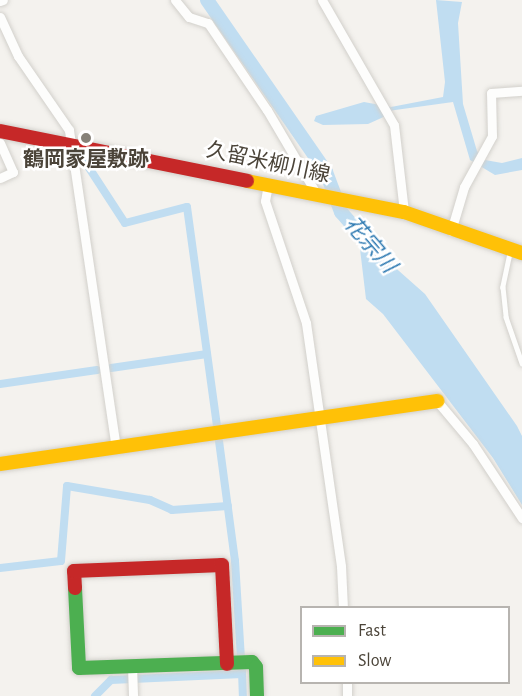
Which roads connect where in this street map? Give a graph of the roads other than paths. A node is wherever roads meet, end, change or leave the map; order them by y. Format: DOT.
graph roads {
  1 [pos="175,0"];
  2 [pos="322,0"];
  3 [pos="0,17"];
  4 [pos="522,90"];
  5 [pos="0,131"];
  6 [pos="0,143"];
  7 [pos="72,145"];
  8 [pos="0,178"];
  9 [pos="268,183"];
  10 [pos="322,196"];
  11 [pos="404,212"];
  12 [pos="451,231"];
  13 [pos="517,251"];
  14 [pos="522,363"];
  15 [pos="437,401"];
  16 [pos="320,418"];
  17 [pos="116,447"];
  18 [pos="0,464"];
  19 [pos="522,518"];
  20 [pos="343,606"];
  21 [pos="227,664"];
  22 [pos="132,666"];
  23 [pos="134,696"];
  24 [pos="257,696"];
  1 -- 10 [label="street"];
  2 -- 11 [label="street"];
  3 -- 7 [label="street"];
  4 -- 12 [label="street"];
  5 -- 7 [label="street, 久留米柳川線"];
  6 -- 8 [label="street"];
  7 -- 9 [label="street, 久留米柳川線"];
  7 -- 17 [label="street"];
  9 -- 10 [label="street, 久留米柳川線"];
  9 -- 16 [label="street"];
  10 -- 11 [label="street, 久留米柳川線"];
  11 -- 12 [label="street, 久留米柳川線"];
  12 -- 13 [label="street, 久留米柳川線"];
  13 -- 14 [label="lane"];
  15 -- 16 [label="street"];
  15 -- 19 [label="street"];
  16 -- 17 [label="street"];
  16 -- 20 [label="street"];
  17 -- 18 [label="street"];
  21 -- 22 [label="street"];
  21 -- 22 [label="street"];
  21 -- 24 [label="street"];
  22 -- 23 [label="street"];
}
